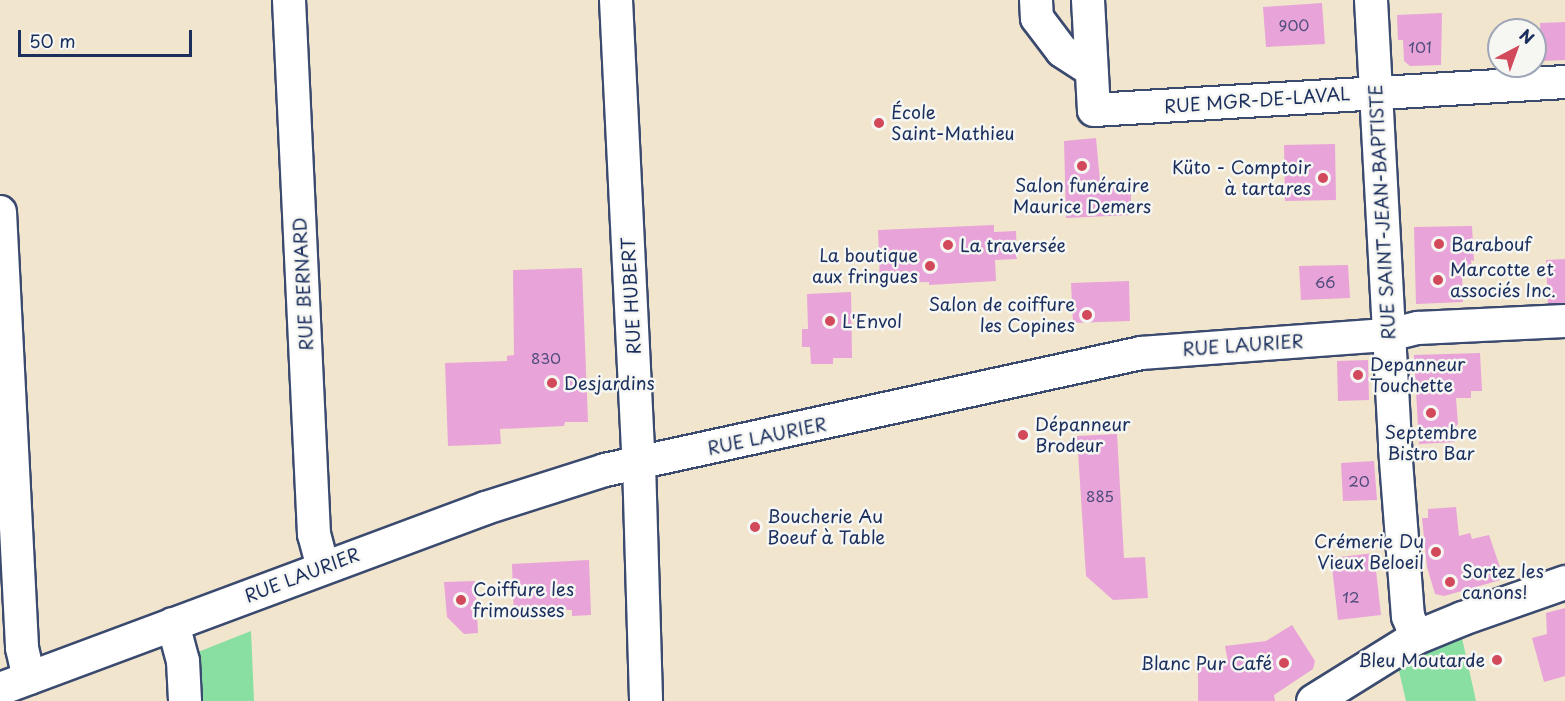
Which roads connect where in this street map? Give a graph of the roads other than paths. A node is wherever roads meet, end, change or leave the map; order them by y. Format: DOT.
graph roads {
  1 [pos="289,0"];
  2 [pos="616,0"];
  3 [pos="1036,0"];
  4 [pos="1088,0"];
  5 [pos="1371,0"];
  6 [pos="1091,70"];
  7 [pos="1565,82"];
  8 [pos="1376,92"];
  9 [pos="0,212"];
  10 [pos="1565,321"];
  11 [pos="1389,335"];
  12 [pos="639,463"];
  13 [pos="323,567"];
  14 [pos="1565,582"];
  15 [pos="173,624"];
  16 [pos="1416,637"];
  17 [pos="29,678"];
  18 [pos="0,689"];
  19 [pos="185,701"];
  20 [pos="646,701"];
  21 [pos="1313,701"];
  1 -- 13 [label="street, RUE BERNARD"];
  2 -- 12 [label="street, RUE HUBERT"];
  3 -- 6 [label="street"];
  4 -- 6 [label="street"];
  5 -- 8 [label="street, RUE SAINT-JEAN-BAPTISTE"];
  6 -- 8 [label="street, RUE MGR-DE-LAVAL"];
  7 -- 8 [label="street, RUE MGR-DE-LAVAL"];
  8 -- 11 [label="street, RUE SAINT-JEAN-BAPTISTE"];
  9 -- 17 [label="street"];
  10 -- 11 [label="street, RUE LAURIER"];
  11 -- 12 [label="street, RUE LAURIER"];
  11 -- 16 [label="street, RUE SAINT-JEAN-BAPTISTE"];
  12 -- 13 [label="street, RUE LAURIER"];
  12 -- 20 [label="street, RUE HUBERT"];
  13 -- 15 [label="street, RUE LAURIER"];
  14 -- 16 [label="main road"];
  15 -- 17 [label="street, RUE LAURIER"];
  15 -- 19 [label="street"];
  16 -- 21 [label="main road"];
  17 -- 18 [label="street, RUE LAURIER"];
}
